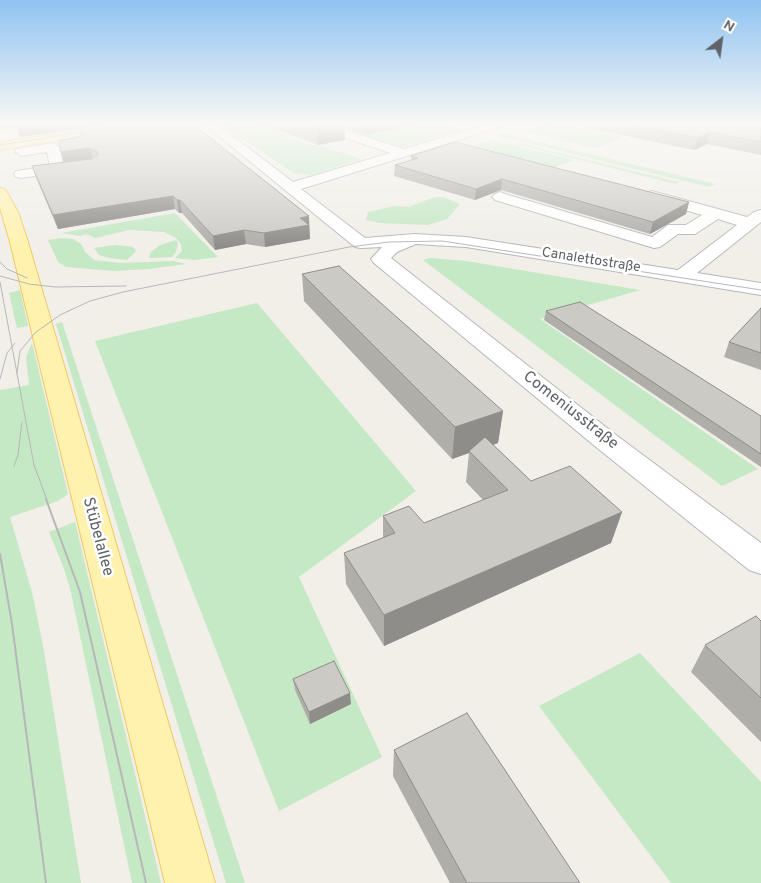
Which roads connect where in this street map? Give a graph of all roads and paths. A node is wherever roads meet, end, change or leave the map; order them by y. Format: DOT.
graph roads {
  1 [pos="56,165"];
  2 [pos="263,165"];
  3 [pos="363,165"];
  4 [pos="84,166"];
  5 [pos="57,169"];
  6 [pos="21,174"];
  7 [pos="291,187"];
  8 [pos="0,192"];
  9 [pos="634,192"];
  10 [pos="500,198"];
  11 [pos="717,213"];
  12 [pos="755,219"];
  13 [pos="420,239"];
  14 [pos="380,259"];
  15 [pos="682,276"];
  16 [pos="761,288"];
  17 [pos="761,561"];
  18 [pos="190,883"];
  1 -- 5 [label="street"];
  2 -- 7 [label="street"];
  3 -- 7 [label="street"];
  4 -- 5 [label="street"];
  5 -- 6 [label="street"];
  7 -- 13 [label="street, Canalettostraße"];
  8 -- 18 [label="main road, Stübelallee"];
  9 -- 11 [label="street"];
  10 -- 11 [label="street"];
  11 -- 12 [label="street"];
  12 -- 15 [label="street"];
  13 -- 14 [label="street, Canalettostraße"];
  13 -- 15 [label="street, Canalettostraße"];
  14 -- 17 [label="street, Comeniusstraße"];
  15 -- 16 [label="street, Canalettostraße"];
}
